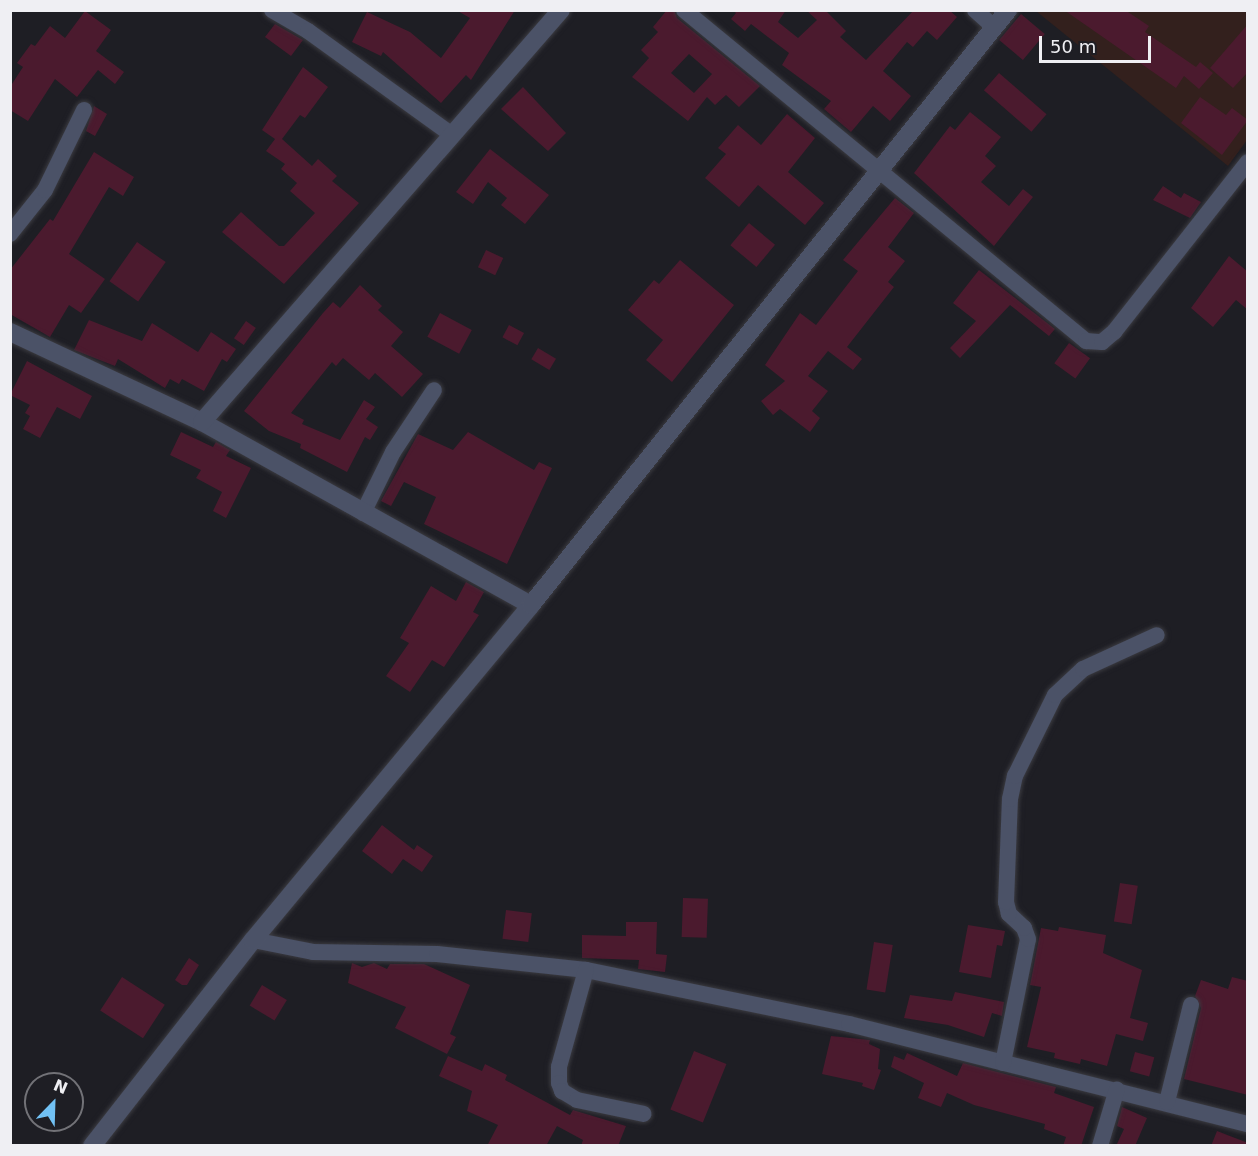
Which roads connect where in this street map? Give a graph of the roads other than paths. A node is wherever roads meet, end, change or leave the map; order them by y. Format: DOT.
graph roads {
  1 [pos="272,10"];
  2 [pos="561,10"];
  3 [pos="684,10"];
  4 [pos="975,10"];
  5 [pos="1008,10"];
  6 [pos="994,27"];
  7 [pos="84,110"];
  8 [pos="451,134"];
  9 [pos="1248,162"];
  10 [pos="879,172"];
  11 [pos="10,234"];
  12 [pos="10,332"];
  13 [pos="434,390"];
  14 [pos="202,422"];
  15 [pos="363,513"];
  16 [pos="531,605"];
  17 [pos="1156,635"];
  18 [pos="253,940"];
  19 [pos="586,970"];
  20 [pos="1191,1005"];
  21 [pos="1003,1063"];
  22 [pos="1117,1089"];
  23 [pos="1167,1102"];
  24 [pos="644,1114"];
  25 [pos="1248,1124"];
  26 [pos="92,1146"];
  27 [pos="1100,1146"];
  1 -- 8 [label="street"];
  2 -- 8 [label="street"];
  3 -- 10 [label="street"];
  4 -- 6 [label="street"];
  5 -- 6 [label="street"];
  6 -- 10 [label="street"];
  7 -- 11 [label="street"];
  8 -- 14 [label="street"];
  9 -- 10 [label="street"];
  10 -- 16 [label="street"];
  12 -- 14 [label="street"];
  13 -- 15 [label="street"];
  14 -- 15 [label="street"];
  15 -- 16 [label="street"];
  16 -- 18 [label="street"];
  17 -- 21 [label="street"];
  18 -- 19 [label="street"];
  18 -- 26 [label="street"];
  19 -- 21 [label="street"];
  19 -- 24 [label="street"];
  20 -- 23 [label="street"];
  21 -- 22 [label="street"];
  22 -- 23 [label="street"];
  22 -- 27 [label="street"];
  23 -- 25 [label="street"];
}
